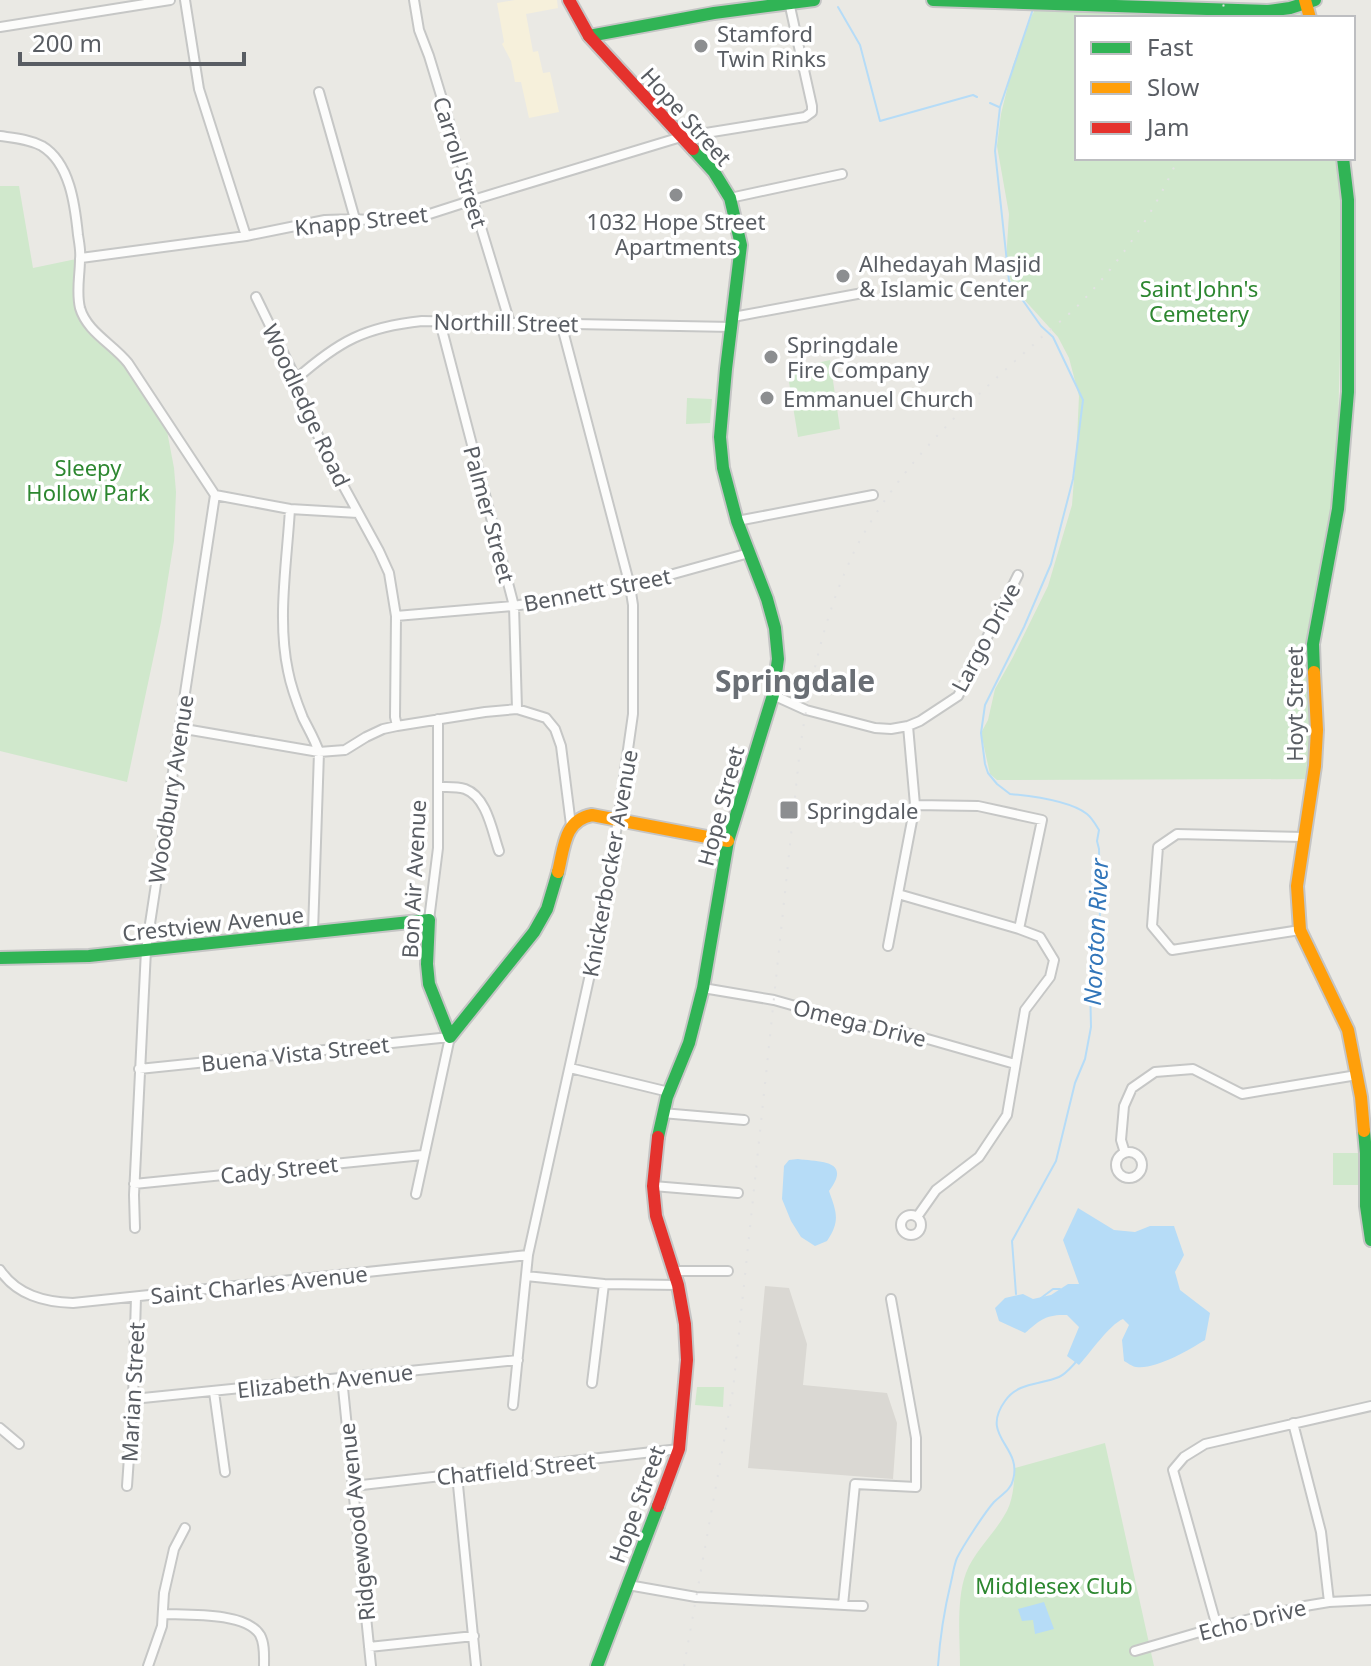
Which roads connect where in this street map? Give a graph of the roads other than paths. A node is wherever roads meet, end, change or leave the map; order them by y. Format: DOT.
graph roads {
  1 [pos="170,0"];
  2 [pos="185,0"];
  3 [pos="414,0"];
  4 [pos="569,0"];
  5 [pos="814,0"];
  6 [pos="933,0"];
  7 [pos="788,1"];
  8 [pos="1012,1"];
  9 [pos="1309,1"];
  10 [pos="140,2"];
  11 [pos="1163,4"];
  12 [pos="0,27"];
  13 [pos="589,36"];
  14 [pos="319,92"];
  15 [pos="0,136"];
  16 [pos="681,137"];
  17 [pos="1343,160"];
  18 [pos="842,174"];
  19 [pos="730,198"];
  20 [pos="473,200"];
  21 [pos="355,219"];
  22 [pos="246,236"];
  23 [pos="81,258"];
  24 [pos="868,292"];
  25 [pos="256,297"];
  26 [pos="440,322"];
  27 [pos="732,322"];
  28 [pos="510,323"];
  29 [pos="561,323"];
  30 [pos="296,379"];
  31 [pos="215,495"];
  32 [pos="873,495"];
  33 [pos="290,509"];
  34 [pos="358,513"];
  35 [pos="737,521"];
  36 [pos="749,553"];
  37 [pos="1018,575"];
  38 [pos="630,586"];
  39 [pos="514,606"];
  40 [pos="396,616"];
  41 [pos="773,695"];
  42 [pos="517,709"];
  43 [pos="438,719"];
  44 [pos="397,726"];
  45 [pos="908,726"];
  46 [pos="179,728"];
  47 [pos="319,752"];
  48 [pos="438,787"];
  49 [pos="915,805"];
  50 [pos="618,820"];
  51 [pos="571,825"];
  52 [pos="1303,837"];
  53 [pos="728,841"];
  54 [pos="499,851"];
  55 [pos="898,894"];
  56 [pos="429,920"];
  57 [pos="1019,929"];
  58 [pos="1300,930"];
  59 [pos="313,932"];
  60 [pos="888,946"];
  61 [pos="146,950"];
  62 [pos="0,958"];
  63 [pos="703,988"];
  64 [pos="450,1037"];
  65 [pos="1015,1064"];
  66 [pos="570,1068"];
  67 [pos="139,1069"];
  68 [pos="1357,1075"];
  69 [pos="669,1092"];
  70 [pos="662,1113"];
  71 [pos="744,1120"];
  72 [pos="1125,1153"];
  73 [pos="1368,1153"];
  74 [pos="423,1155"];
  75 [pos="134,1184"];
  76 [pos="653,1186"];
  77 [pos="738,1193"];
  78 [pos="416,1194"];
  79 [pos="917,1217"];
  80 [pos="135,1228"];
  81 [pos="1371,1240"];
  82 [pos="528,1255"];
  83 [pos="0,1270"];
  84 [pos="674,1271"];
  85 [pos="728,1271"];
  86 [pos="526,1276"];
  87 [pos="604,1284"];
  88 [pos="678,1285"];
  89 [pos="136,1297"];
  90 [pos="891,1299"];
  91 [pos="518,1360"];
  92 [pos="342,1378"];
  93 [pos="592,1383"];
  94 [pos="214,1392"];
  95 [pos="133,1399"];
  96 [pos="513,1405"];
  97 [pos="1371,1406"];
  98 [pos="1293,1423"];
  99 [pos="0,1428"];
  100 [pos="19,1444"];
  101 [pos="679,1449"];
  102 [pos="225,1472"];
  103 [pos="457,1475"];
  104 [pos="127,1486"];
  105 [pos="353,1486"];
  106 [pos="185,1528"];
  107 [pos="628,1585"];
  108 [pos="1371,1600"];
  109 [pos="1329,1602"];
  110 [pos="843,1605"];
  111 [pos="863,1606"];
  112 [pos="163,1614"];
  113 [pos="1217,1627"];
  114 [pos="474,1636"];
  115 [pos="369,1647"];
  116 [pos="1135,1651"];
  117 [pos="148,1666"];
  118 [pos="264,1666"];
  119 [pos="371,1666"];
  120 [pos="476,1666"];
  121 [pos="597,1666"];
  1 -- 10 [label="street"];
  2 -- 22 [label="street"];
  3 -- 20 [label="street, Carroll Street"];
  4 -- 13 [label="main road, Hope Street"];
  5 -- 7 [label="main road"];
  6 -- 8 [label="main road"];
  7 -- 13 [label="main road"];
  7 -- 16 [label="street, Knapp Street"];
  8 -- 11 [label="main road"];
  9 -- 11 [label="main road"];
  10 -- 12 [label="street"];
  13 -- 16 [label="main road, Hope Street"];
  14 -- 21 [label="street"];
  15 -- 23 [label="street"];
  16 -- 19 [label="main road, Hope Street"];
  16 -- 20 [label="street, Knapp Street"];
  17 -- 52 [label="main road, Hoyt Street"];
  18 -- 19 [label="street"];
  19 -- 27 [label="main road, Hope Street"];
  20 -- 21 [label="street, Knapp Street"];
  20 -- 28 [label="street, Carroll Street"];
  21 -- 22 [label="street, Knapp Street"];
  22 -- 23 [label="street, Knapp Street"];
  23 -- 31 [label="street"];
  24 -- 27 [label="street, Northill Street"];
  25 -- 30 [label="street, Woodledge Road"];
  26 -- 28 [label="street, Northill Street"];
  26 -- 30 [label="street, Northill Street"];
  26 -- 39 [label="street, Palmer Street"];
  27 -- 29 [label="street, Northill Street"];
  27 -- 35 [label="main road, Hope Street"];
  28 -- 29 [label="street, Northill Street"];
  29 -- 38 [label="street, Knickerbocker Avenue"];
  30 -- 34 [label="street, Woodledge Road"];
  31 -- 33 [label="street"];
  31 -- 46 [label="street, Woodbury Avenue"];
  32 -- 35 [label="street"];
  33 -- 34 [label="street"];
  33 -- 47 [label="street"];
  34 -- 40 [label="street, Woodledge Road"];
  35 -- 36 [label="main road, Hope Street"];
  36 -- 38 [label="street, Bennett Street"];
  36 -- 41 [label="main road, Hope Street"];
  37 -- 45 [label="street, Largo Drive"];
  38 -- 39 [label="street, Bennett Street"];
  38 -- 50 [label="street, Knickerbocker Avenue"];
  39 -- 40 [label="street, Bennett Street"];
  39 -- 42 [label="street, Palmer Street"];
  40 -- 44 [label="street, Woodledge Road"];
  41 -- 45 [label="street, Largo Drive"];
  41 -- 53 [label="main road, Hope Street"];
  42 -- 43 [label="street"];
  42 -- 51 [label="street"];
  43 -- 44 [label="street"];
  43 -- 48 [label="street, Bon Air Avenue"];
  44 -- 47 [label="street"];
  45 -- 49 [label="street"];
  46 -- 47 [label="street"];
  46 -- 61 [label="street, Woodbury Avenue"];
  47 -- 59 [label="street"];
  48 -- 54 [label="street"];
  48 -- 56 [label="street, Bon Air Avenue"];
  49 -- 55 [label="street"];
  49 -- 57 [label="street"];
  50 -- 51 [label="main road"];
  50 -- 53 [label="main road"];
  50 -- 66 [label="street, Knickerbocker Avenue"];
  51 -- 64 [label="main road"];
  52 -- 58 [label="main road, Hoyt Street"];
  52 -- 58 [label="street"];
  53 -- 63 [label="main road, Hope Street"];
  55 -- 57 [label="street"];
  55 -- 60 [label="street"];
  56 -- 59 [label="main road, Crestview Avenue"];
  56 -- 64 [label="main road, Bon Air Avenue"];
  57 -- 65 [label="street"];
  58 -- 68 [label="main road, Hoyt Street"];
  59 -- 61 [label="main road, Crestview Avenue"];
  61 -- 62 [label="main road, Crestview Avenue"];
  61 -- 67 [label="street, Woodbury Avenue"];
  63 -- 65 [label="street, Omega Drive"];
  63 -- 69 [label="main road, Hope Street"];
  64 -- 67 [label="street, Buena Vista Street"];
  64 -- 74 [label="street"];
  65 -- 79 [label="street"];
  66 -- 69 [label="street"];
  66 -- 82 [label="street, Knickerbocker Avenue"];
  67 -- 75 [label="street, Woodbury Avenue"];
  68 -- 72 [label="street"];
  68 -- 73 [label="main road, Hoyt Street"];
  69 -- 70 [label="main road, Hope Street"];
  70 -- 71 [label="street"];
  70 -- 76 [label="main road, Hope Street"];
  73 -- 81 [label="main road, Hoyt Street"];
  74 -- 75 [label="street, Cady Street"];
  74 -- 78 [label="street"];
  75 -- 80 [label="street, Woodbury Avenue"];
  76 -- 77 [label="street"];
  76 -- 84 [label="main road, Hope Street"];
  82 -- 86 [label="street, Knickerbocker Avenue"];
  82 -- 89 [label="street, Saint Charles Avenue"];
  83 -- 89 [label="street, Saint Charles Avenue"];
  84 -- 85 [label="street"];
  84 -- 88 [label="main road, Hope Street"];
  86 -- 87 [label="street"];
  86 -- 91 [label="street, Knickerbocker Avenue"];
  87 -- 88 [label="street"];
  87 -- 93 [label="street"];
  88 -- 101 [label="main road, Hope Street"];
  89 -- 95 [label="street, Marian Street"];
  90 -- 110 [label="street"];
  91 -- 92 [label="street, Elizabeth Avenue"];
  91 -- 96 [label="street, Knickerbocker Avenue"];
  92 -- 94 [label="street, Elizabeth Avenue"];
  92 -- 105 [label="street, Ridgewood Avenue"];
  94 -- 95 [label="street, Elizabeth Avenue"];
  94 -- 102 [label="street"];
  95 -- 104 [label="street, Marian Street"];
  97 -- 98 [label="street"];
  98 -- 109 [label="street"];
  98 -- 113 [label="street"];
  99 -- 100 [label="street"];
  101 -- 103 [label="street, Chatfield Street"];
  101 -- 107 [label="main road, Hope Street"];
  103 -- 105 [label="street, Chatfield Street"];
  103 -- 114 [label="street"];
  105 -- 115 [label="street, Ridgewood Avenue"];
  106 -- 112 [label="street"];
  107 -- 110 [label="street"];
  107 -- 121 [label="main road, Hope Street"];
  108 -- 109 [label="street, Echo Drive"];
  109 -- 113 [label="street, Echo Drive"];
  110 -- 111 [label="street"];
  112 -- 117 [label="street"];
  112 -- 118 [label="street"];
  113 -- 116 [label="street, Echo Drive"];
  114 -- 115 [label="street"];
  114 -- 120 [label="street"];
  115 -- 119 [label="street, Ridgewood Avenue"];
}
